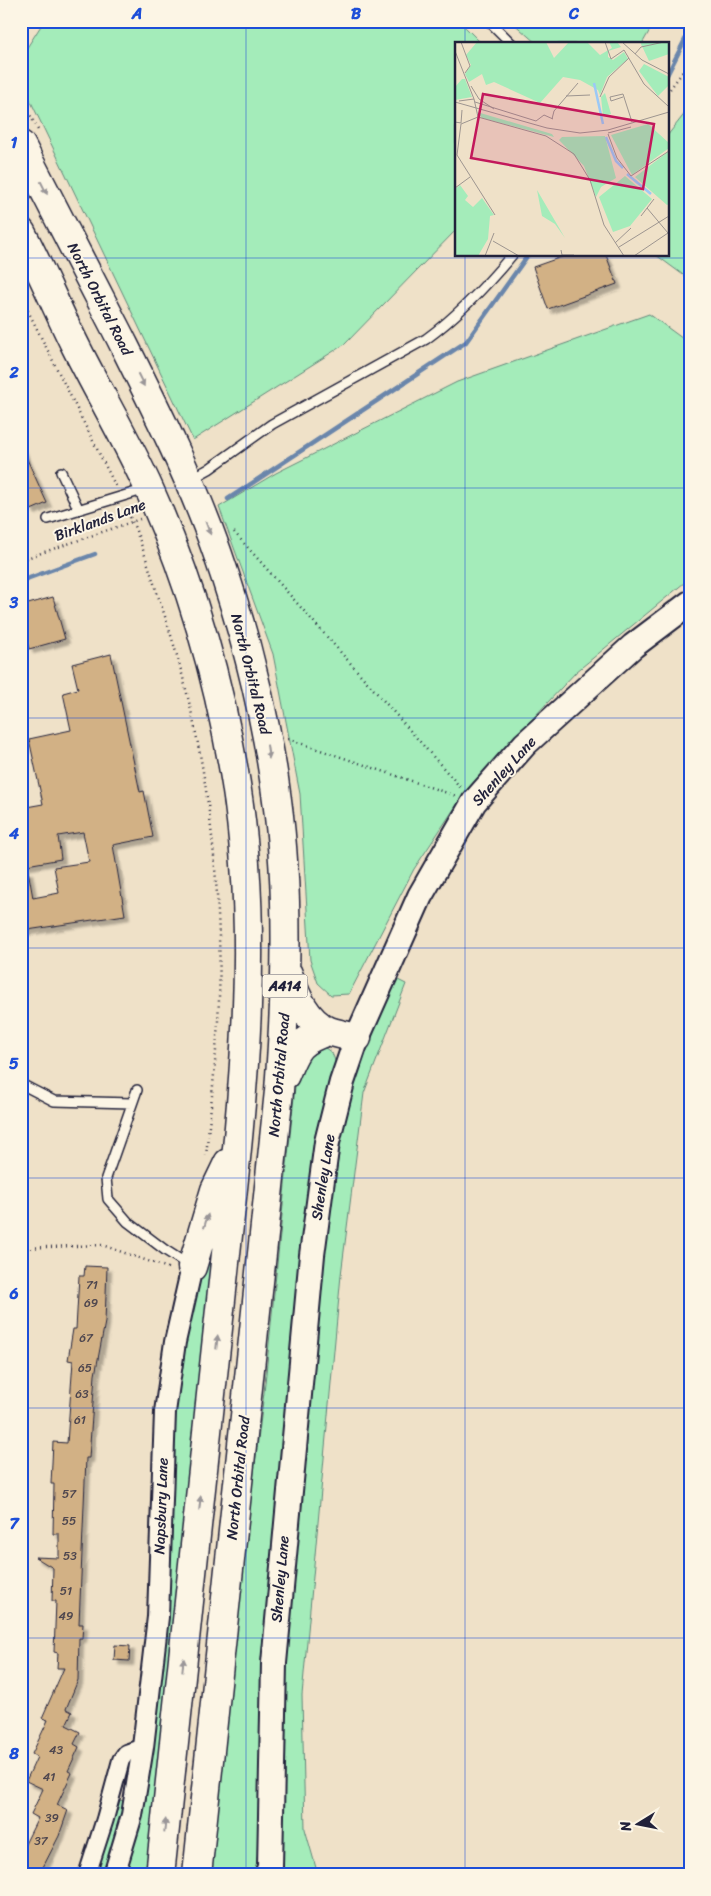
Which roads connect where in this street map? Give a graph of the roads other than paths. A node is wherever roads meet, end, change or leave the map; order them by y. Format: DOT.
graph roads {
  1 [pos="489,21"];
  2 [pos="510,42"];
  3 [pos="21,145"];
  4 [pos="24,243"];
  5 [pos="511,256"];
  6 [pos="61,472"];
  7 [pos="189,480"];
  8 [pos="153,500"];
  9 [pos="78,508"];
  10 [pos="48,519"];
  11 [pos="690,603"];
  12 [pos="286,968"];
  13 [pos="328,1031"];
  14 [pos="357,1038"];
  15 [pos="21,1084"];
  16 [pos="137,1090"];
  17 [pos="279,1091"];
  18 [pos="132,1102"];
  19 [pos="238,1140"];
  20 [pos="191,1272"];
  21 [pos="143,1747"];
  22 [pos="87,1875"];
  23 [pos="114,1875"];
  24 [pos="160,1875"];
  25 [pos="198,1875"];
  26 [pos="267,1875"];
  1 -- 2 [label="lane"];
  3 -- 7 [label="highway, North Orbital Road / A414, one-way"];
  4 -- 8 [label="highway, A414"];
  5 -- 7 [label="lane"];
  6 -- 9 [label="lane"];
  7 -- 12 [label="highway, North Orbital Road / A414, one-way"];
  8 -- 9 [label="lane"];
  8 -- 19 [label="highway, A414"];
  9 -- 10 [label="lane"];
  11 -- 14 [label="main road, Shenley Lane"];
  12 -- 13 [label="highway"];
  12 -- 17 [label="highway, North Orbital Road / A414"];
  13 -- 14 [label="highway"];
  13 -- 17 [label="highway"];
  14 -- 26 [label="main road, Shenley Lane"];
  15 -- 18 [label="lane"];
  16 -- 18 [label="lane"];
  17 -- 25 [label="highway, North Orbital Road / A414"];
  18 -- 20 [label="lane"];
  20 -- 19 [label="highway, one-way"];
  24 -- 19 [label="highway, A414, one-way"];
  20 -- 21 [label="street, Napsbury Lane"];
  21 -- 22 [label="street"];
  21 -- 23 [label="street, Napsbury Lane"];
}
